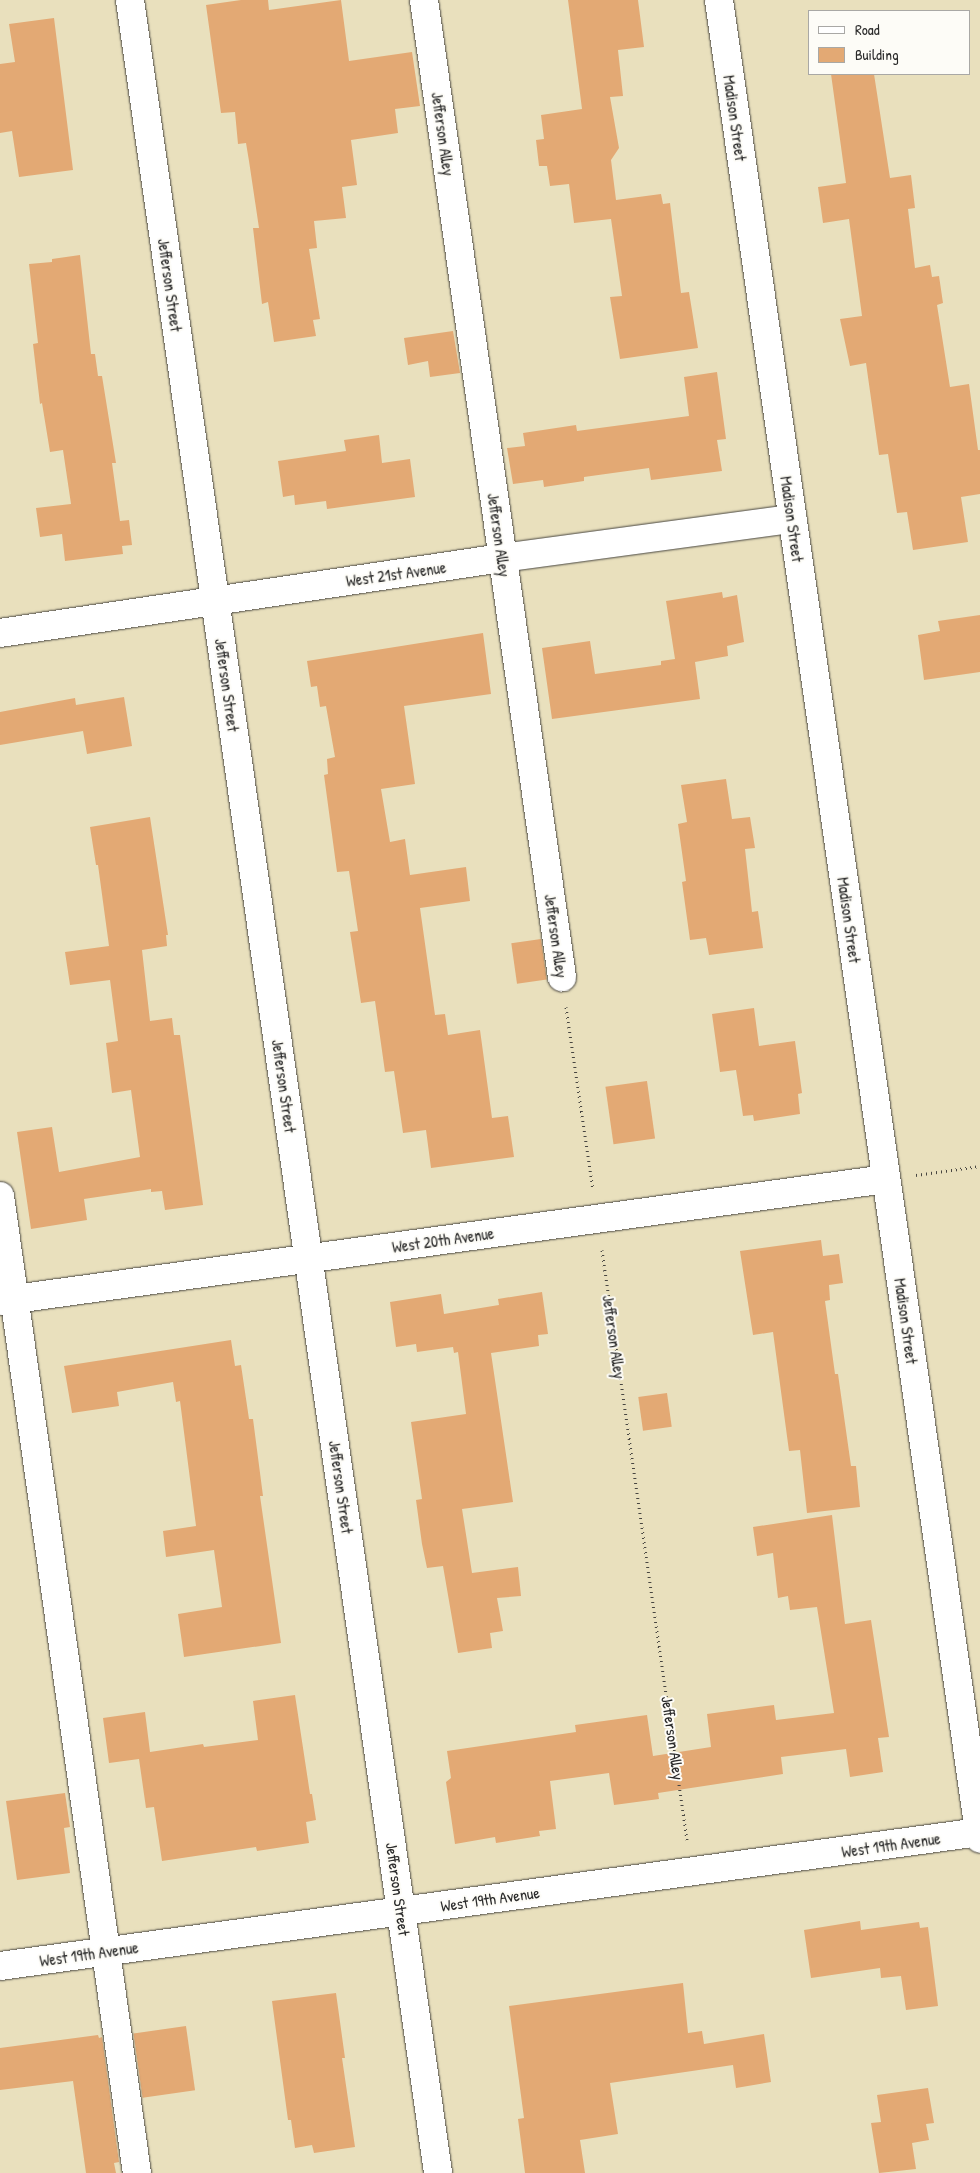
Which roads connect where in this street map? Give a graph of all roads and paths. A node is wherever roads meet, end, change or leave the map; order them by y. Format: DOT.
graph roads {
  1 [pos="130,0"];
  2 [pos="424,0"];
  3 [pos="719,0"];
  4 [pos="792,519"];
  5 [pos="502,558"];
  6 [pos="215,600"];
  7 [pos="0,633"];
  8 [pos="562,977"];
  9 [pos="980,1166"];
  10 [pos="886,1179"];
  11 [pos="0,1196"];
  12 [pos="597,1219"];
  13 [pos="309,1259"];
  14 [pos="7,1300"];
  15 [pos="980,1835"];
  16 [pos="692,1872"];
  17 [pos="401,1912"];
  18 [pos="106,1952"];
  19 [pos="0,1966"];
  20 [pos="138,2173"];
  21 [pos="438,2173"];
  1 -- 6 [label="street, Jefferson Street"];
  2 -- 5 [label="street, Jefferson Alley"];
  3 -- 4 [label="street, Madison Street"];
  4 -- 5 [label="street, West 21st Avenue"];
  4 -- 10 [label="street, Madison Street"];
  5 -- 6 [label="street, West 21st Avenue"];
  5 -- 8 [label="street, Jefferson Alley"];
  6 -- 7 [label="street, West 21st Avenue"];
  6 -- 13 [label="street, Jefferson Street"];
  8 -- 12 [label="path, Jefferson Alley"];
  9 -- 10 [label="path"];
  10 -- 12 [label="street, West 20th Avenue"];
  10 -- 15 [label="street, Madison Street"];
  11 -- 14 [label="street"];
  12 -- 13 [label="street, West 20th Avenue"];
  12 -- 16 [label="path, Jefferson Alley"];
  13 -- 14 [label="street, West 20th Avenue"];
  13 -- 17 [label="street, Jefferson Street"];
  14 -- 18 [label="street"];
  15 -- 16 [label="street, West 19th Avenue"];
  16 -- 17 [label="street, West 19th Avenue"];
  17 -- 18 [label="street, West 19th Avenue"];
  17 -- 21 [label="street, Jefferson Street"];
  18 -- 19 [label="street, West 19th Avenue"];
  18 -- 20 [label="street"];
}
